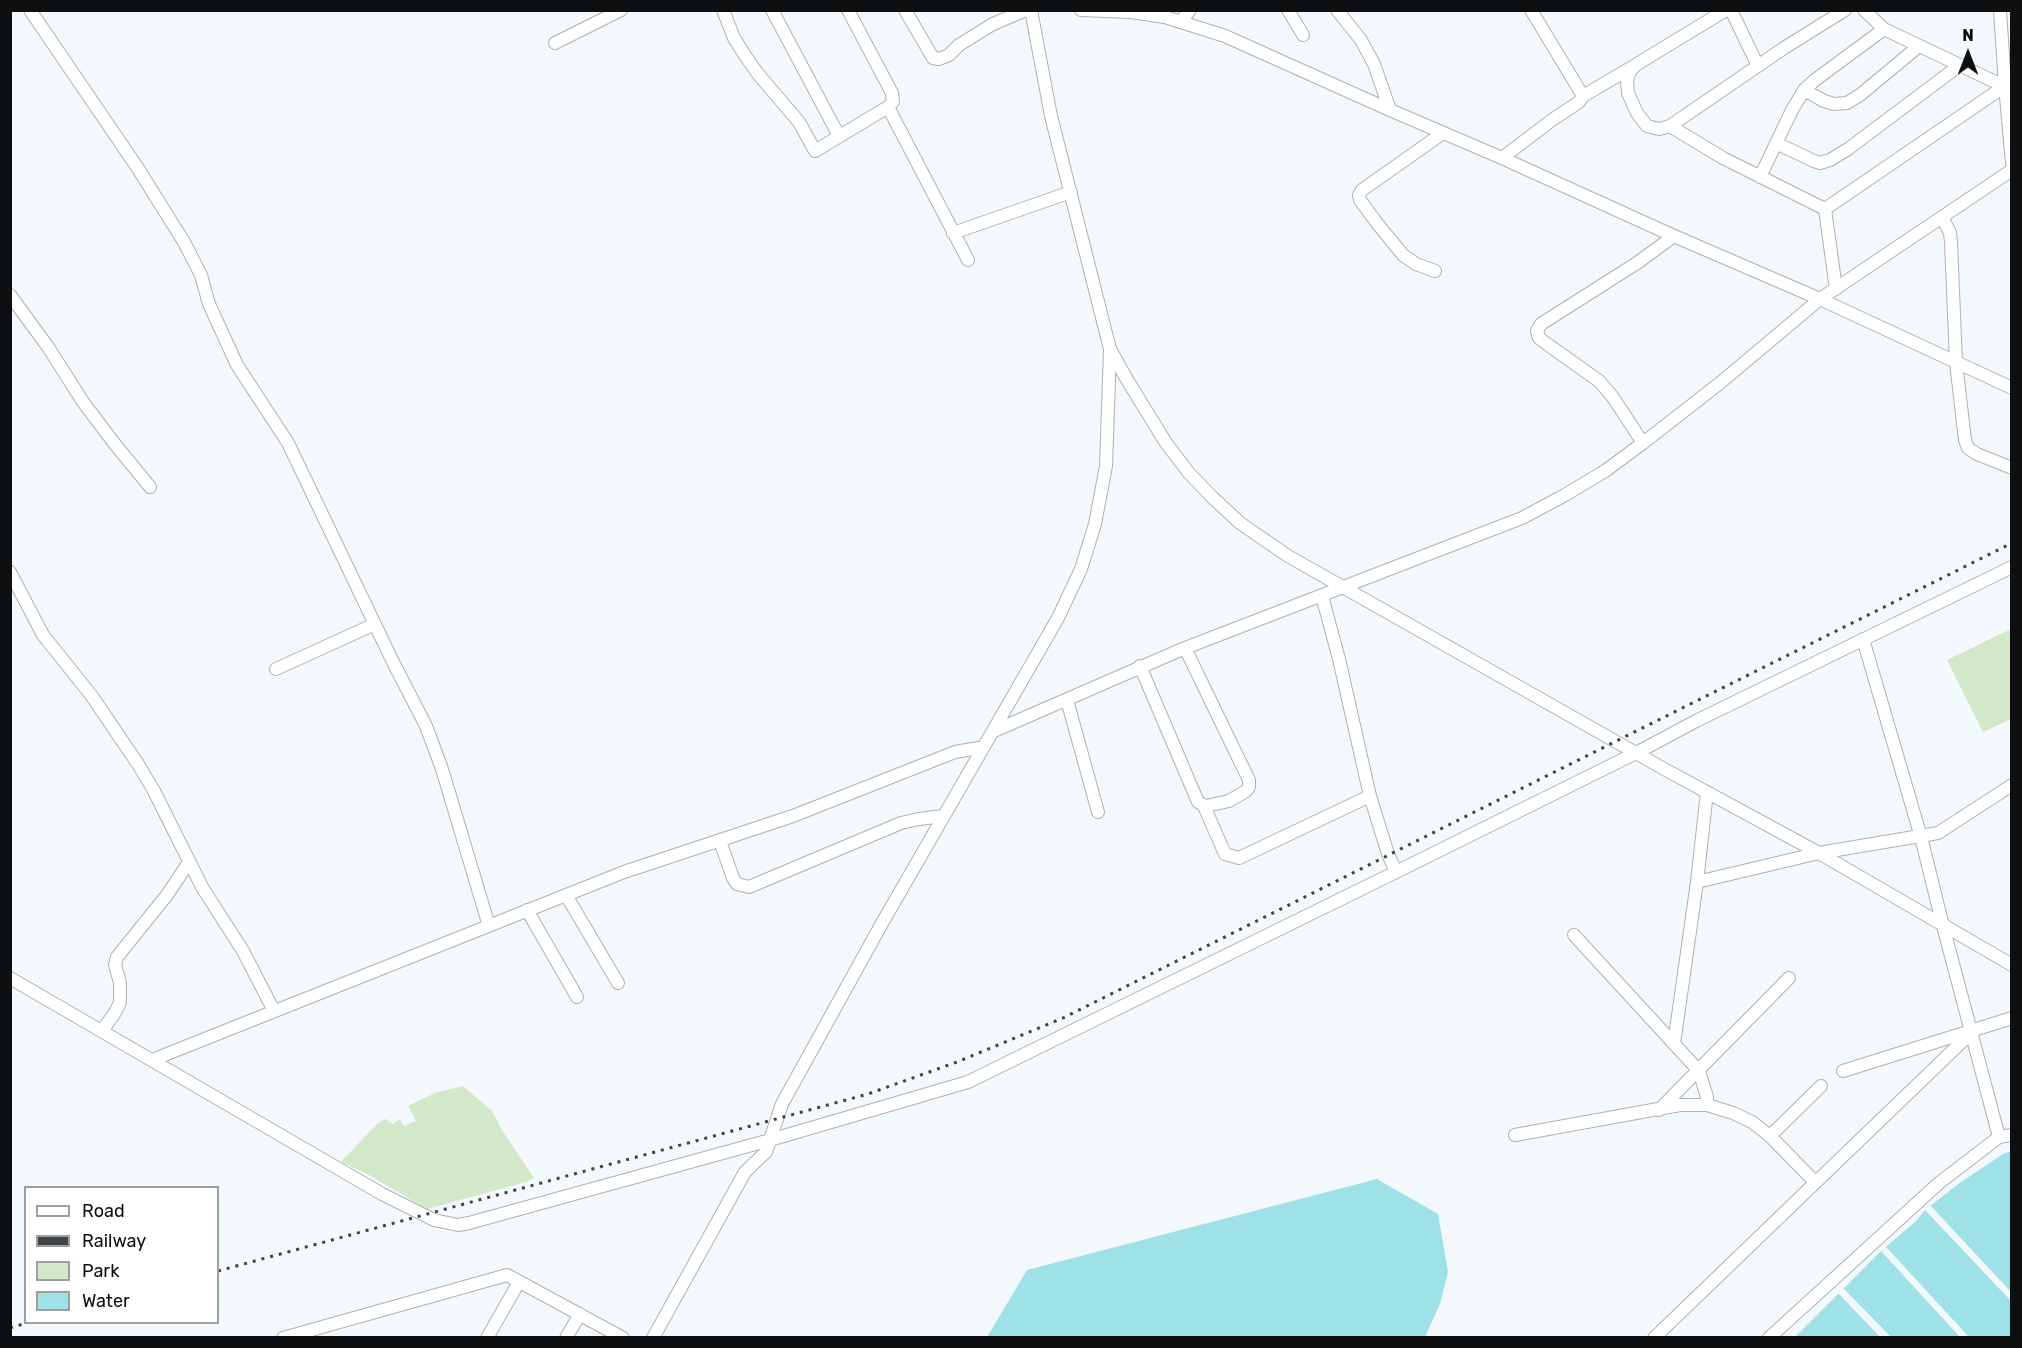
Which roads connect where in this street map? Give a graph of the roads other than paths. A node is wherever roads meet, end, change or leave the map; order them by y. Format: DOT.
graph roads {
  1 [pos="30,10"];
  2 [pos="621,10"];
  3 [pos="723,10"];
  4 [pos="772,10"];
  5 [pos="848,10"];
  6 [pos="905,10"];
  7 [pos="1028,10"];
  8 [pos="1081,10"];
  9 [pos="1190,10"];
  10 [pos="1288,10"];
  11 [pos="1337,10"];
  12 [pos="1531,10"];
  13 [pos="1726,10"];
  14 [pos="1731,10"];
  15 [pos="1845,10"];
  16 [pos="1864,10"];
  17 [pos="2000,10"];
  18 [pos="1180,22"];
  19 [pos="1884,28"];
  20 [pos="1303,34"];
  21 [pos="555,43"];
  22 [pos="1919,46"];
  23 [pos="1637,64"];
  24 [pos="1960,65"];
  25 [pos="1758,66"];
  26 [pos="2008,88"];
  27 [pos="1804,90"];
  28 [pos="1583,96"];
  29 [pos="888,107"];
  30 [pos="1390,110"];
  31 [pos="1670,126"];
  32 [pos="1443,133"];
  33 [pos="839,136"];
  34 [pos="1776,144"];
  35 [pos="1502,158"];
  36 [pos="2012,163"];
  37 [pos="2012,170"];
  38 [pos="1760,177"];
  39 [pos="1071,192"];
  40 [pos="1826,209"];
  41 [pos="1942,217"];
  42 [pos="953,233"];
  43 [pos="1674,236"];
  44 [pos="968,260"];
  45 [pos="1435,271"];
  46 [pos="1836,289"];
  47 [pos="11,298"];
  48 [pos="1820,299"];
  49 [pos="1110,349"];
  50 [pos="1956,363"];
  51 [pos="2012,388"];
  52 [pos="1643,442"];
  53 [pos="2012,468"];
  54 [pos="150,486"];
  55 [pos="2012,567"];
  56 [pos="10,572"];
  57 [pos="1343,588"];
  58 [pos="1322,596"];
  59 [pos="375,624"];
  60 [pos="1863,639"];
  61 [pos="1185,648"];
  62 [pos="1140,666"];
  63 [pos="276,669"];
  64 [pos="1067,700"];
  65 [pos="994,731"];
  66 [pos="984,747"];
  67 [pos="1636,753"];
  68 [pos="2012,785"];
  69 [pos="1707,792"];
  70 [pos="1370,796"];
  71 [pos="1204,806"];
  72 [pos="1098,812"];
  73 [pos="943,816"];
  74 [pos="1921,837"];
  75 [pos="720,842"];
  76 [pos="1819,853"];
  77 [pos="189,862"];
  78 [pos="1396,872"];
  79 [pos="1697,882"];
  80 [pos="566,895"];
  81 [pos="527,910"];
  82 [pos="489,926"];
  83 [pos="1943,926"];
  84 [pos="1574,935"];
  85 [pos="2012,965"];
  86 [pos="10,978"];
  87 [pos="1789,978"];
  88 [pos="618,983"];
  89 [pos="577,997"];
  90 [pos="274,1011"];
  91 [pos="2012,1018"];
  92 [pos="102,1031"];
  93 [pos="1971,1032"];
  94 [pos="1674,1044"];
  95 [pos="152,1060"];
  96 [pos="1699,1071"];
  97 [pos="1843,1071"];
  98 [pos="1821,1086"];
  99 [pos="1707,1105"];
  100 [pos="1659,1110"];
  101 [pos="1515,1136"];
  102 [pos="1770,1136"];
  103 [pos="2006,1136"];
  104 [pos="770,1140"];
  105 [pos="1815,1182"];
  106 [pos="519,1282"];
  107 [pos="580,1314"];
  108 [pos="283,1338"];
  109 [pos="487,1338"];
  110 [pos="566,1338"];
  111 [pos="623,1338"];
  112 [pos="653,1338"];
  113 [pos="1654,1338"];
  114 [pos="1769,1338"];
  1 -- 59 [label="street"];
  2 -- 21 [label="street"];
  3 -- 33 [label="street"];
  4 -- 33 [label="street"];
  5 -- 29 [label="street"];
  6 -- 7 [label="street"];
  7 -- 39 [label="street"];
  8 -- 18 [label="street"];
  9 -- 18 [label="street"];
  10 -- 20 [label="street"];
  11 -- 30 [label="street"];
  12 -- 28 [label="street"];
  13 -- 23 [label="street"];
  14 -- 25 [label="street"];
  15 -- 25 [label="street"];
  16 -- 19 [label="street"];
  17 -- 26 [label="street"];
  18 -- 30 [label="street"];
  19 -- 22 [label="street"];
  19 -- 27 [label="street"];
  22 -- 24 [label="street"];
  22 -- 27 [label="street"];
  23 -- 28 [label="street"];
  23 -- 31 [label="street"];
  24 -- 26 [label="street"];
  24 -- 34 [label="street"];
  25 -- 31 [label="street"];
  26 -- 36 [label="street"];
  26 -- 40 [label="street"];
  27 -- 34 [label="street"];
  28 -- 35 [label="street"];
  29 -- 33 [label="street"];
  29 -- 42 [label="street"];
  30 -- 32 [label="street"];
  31 -- 38 [label="street"];
  32 -- 35 [label="street"];
  32 -- 45 [label="street"];
  34 -- 38 [label="street"];
  35 -- 43 [label="street"];
  37 -- 41 [label="street"];
  38 -- 40 [label="street"];
  39 -- 42 [label="street"];
  39 -- 49 [label="street"];
  40 -- 46 [label="street"];
  41 -- 46 [label="street"];
  41 -- 50 [label="street"];
  42 -- 44 [label="street"];
  43 -- 48 [label="street"];
  43 -- 52 [label="street"];
  46 -- 48 [label="street"];
  47 -- 54 [label="street"];
  48 -- 50 [label="street"];
  48 -- 52 [label="street"];
  49 -- 57 [label="street"];
  49 -- 65 [label="street"];
  50 -- 51 [label="street"];
  50 -- 53 [label="street"];
  52 -- 57 [label="street"];
  55 -- 60 [label="street"];
  56 -- 77 [label="street"];
  57 -- 58 [label="street"];
  57 -- 67 [label="street"];
  58 -- 61 [label="street"];
  58 -- 70 [label="street"];
  59 -- 63 [label="street"];
  59 -- 82 [label="street"];
  60 -- 67 [label="street"];
  60 -- 74 [label="street"];
  61 -- 62 [label="street"];
  61 -- 71 [label="street"];
  62 -- 64 [label="street"];
  62 -- 71 [label="street"];
  64 -- 65 [label="street"];
  64 -- 72 [label="street"];
  65 -- 66 [label="street"];
  66 -- 73 [label="street"];
  66 -- 75 [label="street"];
  67 -- 69 [label="street"];
  67 -- 78 [label="street"];
  68 -- 74 [label="street"];
  69 -- 76 [label="street"];
  69 -- 79 [label="street"];
  70 -- 71 [label="street"];
  70 -- 78 [label="street"];
  73 -- 75 [label="street"];
  73 -- 104 [label="street"];
  74 -- 76 [label="street"];
  74 -- 83 [label="street"];
  75 -- 80 [label="street"];
  76 -- 79 [label="street"];
  76 -- 83 [label="street"];
  77 -- 90 [label="street"];
  77 -- 92 [label="street"];
  78 -- 104 [label="street"];
  79 -- 94 [label="street"];
  80 -- 81 [label="street"];
  80 -- 88 [label="street"];
  81 -- 82 [label="street"];
  81 -- 89 [label="street"];
  82 -- 90 [label="street"];
  83 -- 85 [label="street"];
  83 -- 93 [label="street"];
  84 -- 94 [label="street"];
  86 -- 92 [label="street"];
  87 -- 96 [label="street"];
  90 -- 95 [label="street"];
  91 -- 93 [label="street"];
  92 -- 95 [label="street"];
  93 -- 97 [label="street"];
  93 -- 103 [label="street"];
  93 -- 105 [label="street"];
  94 -- 96 [label="street"];
  95 -- 104 [label="street"];
  96 -- 99 [label="street"];
  96 -- 100 [label="street"];
  98 -- 102 [label="street"];
  99 -- 100 [label="street"];
  99 -- 102 [label="street"];
  100 -- 101 [label="street"];
  102 -- 105 [label="street"];
  103 -- 114 [label="street"];
  104 -- 112 [label="street"];
  105 -- 113 [label="street"];
  106 -- 107 [label="street"];
  106 -- 108 [label="street"];
  106 -- 109 [label="street"];
  107 -- 110 [label="street"];
  107 -- 111 [label="street"];
}
